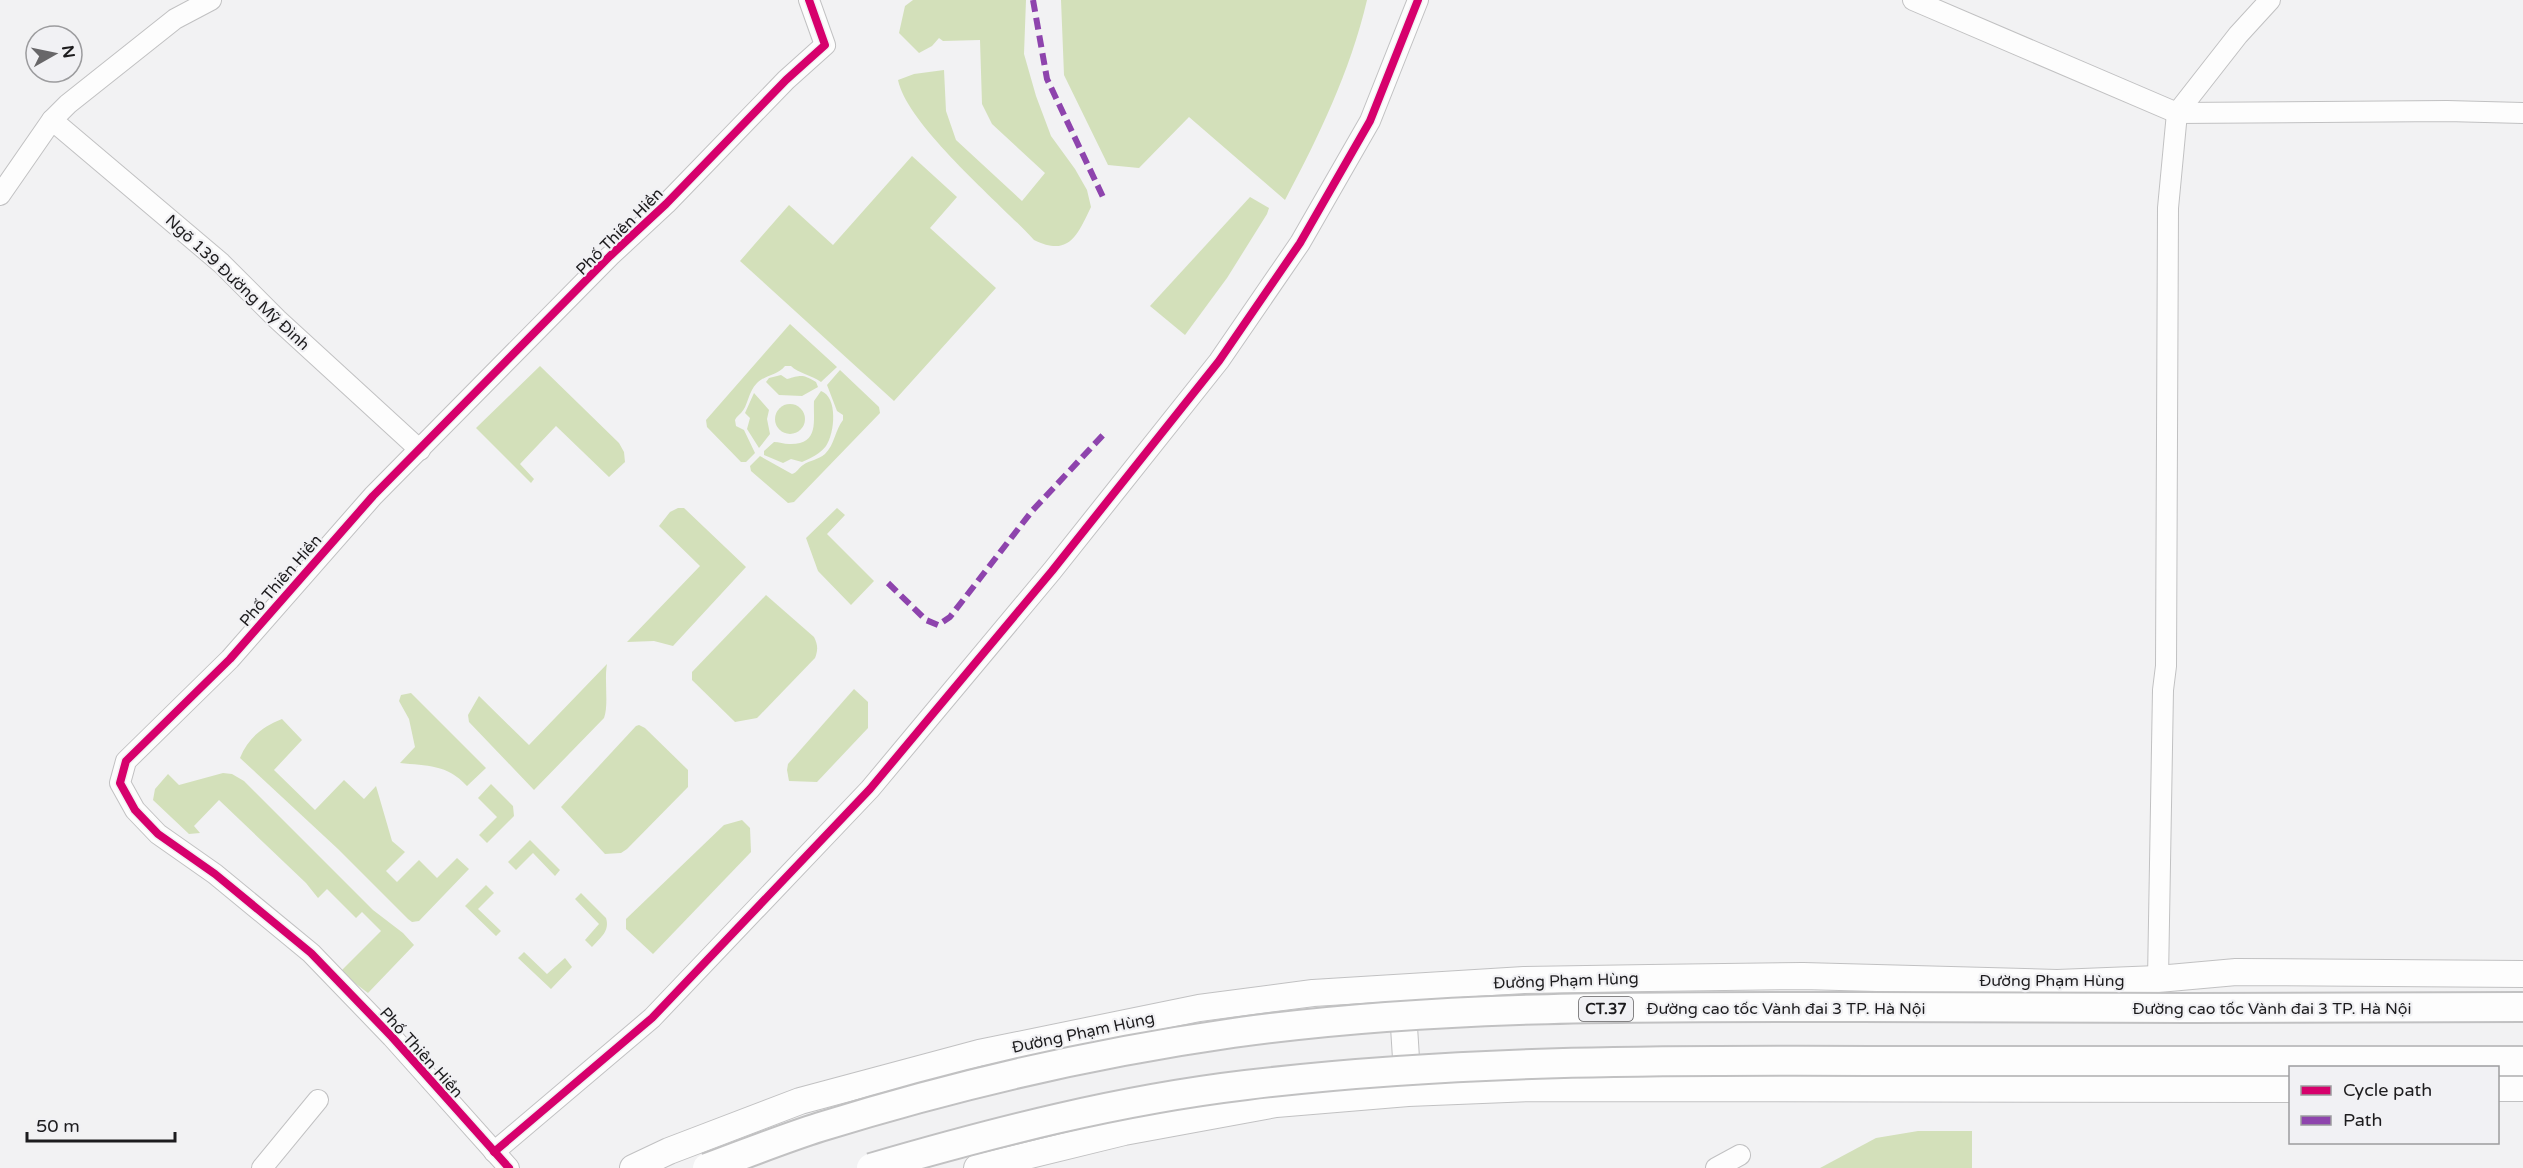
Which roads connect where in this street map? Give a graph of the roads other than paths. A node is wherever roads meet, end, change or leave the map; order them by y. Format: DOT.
graph roads {
  1 [pos="211,0"];
  2 [pos="809,0"];
  3 [pos="1418,0"];
  4 [pos="1913,0"];
  5 [pos="2270,0"];
  6 [pos="2177,113"];
  7 [pos="2523,113"];
  8 [pos="52,120"];
  9 [pos="0,195"];
  10 [pos="420,450"];
  11 [pos="2523,974"];
  12 [pos="2158,979"];
  13 [pos="1401,987"];
  14 [pos="2523,1007"];
  15 [pos="2523,1061"];
  16 [pos="2499,1088"];
  17 [pos="2523,1088"];
  18 [pos="2289,1089"];
  19 [pos="1408,1094"];
  20 [pos="318,1100"];
  21 [pos="494,1152"];
  22 [pos="1740,1155"];
  23 [pos="262,1168"];
  24 [pos="509,1168"];
  25 [pos="633,1168"];
  26 [pos="707,1168"];
  27 [pos="871,1168"];
  28 [pos="976,1168"];
  29 [pos="1716,1168"];
  1 -- 8 [label="street"];
  2 -- 10 [label="street, Phố Thiên Hiền"];
  3 -- 21 [label="street"];
  4 -- 6 [label="street"];
  5 -- 6 [label="street"];
  6 -- 7 [label="street"];
  6 -- 12 [label="street"];
  8 -- 9 [label="street"];
  8 -- 10 [label="street, Ngõ 139 Đường Mỹ Đình"];
  10 -- 21 [label="street, Phố Thiên Hiền"];
  11 -- 12 [label="main road, Đường Phạm Hùng"];
  12 -- 13 [label="main road, Đường Phạm Hùng"];
  13 -- 19 [label="main road"];
  13 -- 25 [label="main road, Đường Phạm Hùng"];
  14 -- 26 [label="highway, Đường cao tốc Vành đai 3 TP. Hà Nội / CT.37, bridge"];
  15 -- 27 [label="highway, bridge"];
  16 -- 17 [label="main road"];
  18 -- 19 [label="main road"];
  19 -- 28 [label="main road"];
  20 -- 23 [label="street"];
  21 -- 24 [label="street, Phố Thiên Hiền"];
  22 -- 29 [label="street"];
}
